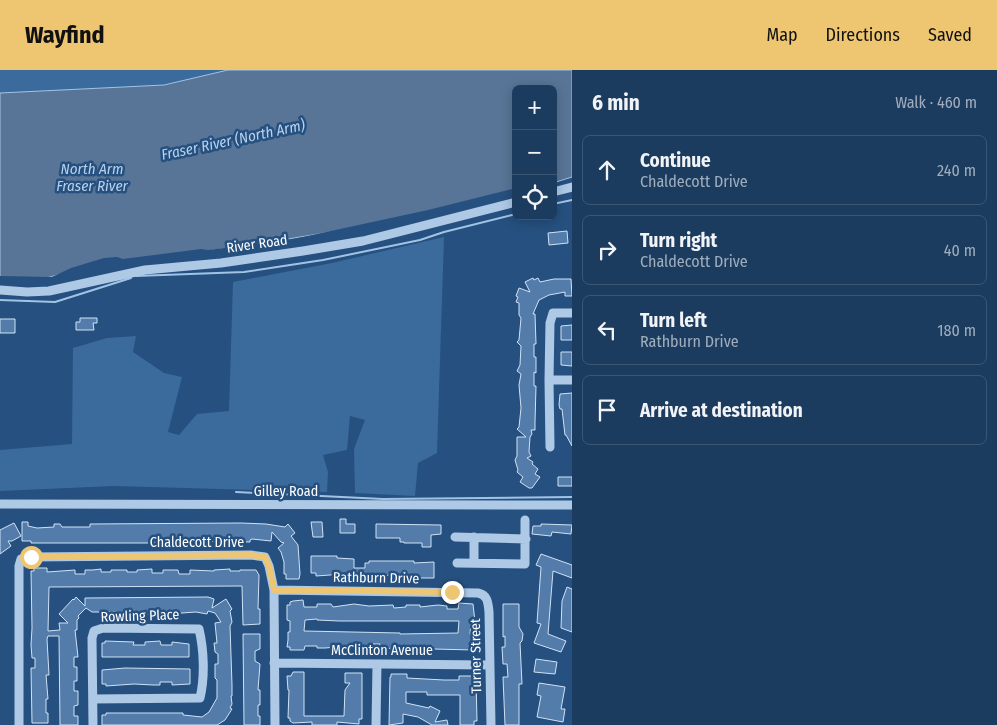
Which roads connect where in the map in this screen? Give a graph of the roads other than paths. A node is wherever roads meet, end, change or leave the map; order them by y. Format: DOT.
graph roads {
  1 [pos="572,187"];
  2 [pos="557,191"];
  3 [pos="512,203"];
  4 [pos="0,290"];
  5 [pos="572,313"];
  6 [pos="550,380"];
  7 [pos="572,380"];
  8 [pos="550,447"];
  9 [pos="0,504"];
  10 [pos="572,505"];
  11 [pos="525,520"];
  12 [pos="455,537"];
  13 [pos="474,537"];
  14 [pos="526,539"];
  15 [pos="457,563"];
  16 [pos="474,563"];
  17 [pos="274,590"];
  18 [pos="478,593"];
  19 [pos="274,663"];
  20 [pos="377,664"];
  21 [pos="489,665"];
  22 [pos="93,700"];
  23 [pos="19,725"];
  24 [pos="93,725"];
  25 [pos="275,725"];
  26 [pos="376,725"];
  27 [pos="491,725"];
  1 -- 2 [label="street"];
  3 -- 4 [label="street, River Road"];
  5 -- 6 [label="street"];
  6 -- 7 [label="street"];
  6 -- 8 [label="street"];
  9 -- 10 [label="street, Gilley Road"];
  11 -- 14 [label="street"];
  12 -- 13 [label="street"];
  13 -- 14 [label="street"];
  13 -- 16 [label="street"];
  14 -- 16 [label="street"];
  15 -- 16 [label="street"];
  17 -- 18 [label="street, Rathburn Drive"];
  17 -- 19 [label="street, Chaldecott Drive"];
  17 -- 23 [label="street, Chaldecott Drive"];
  18 -- 21 [label="street, Turner Street"];
  19 -- 20 [label="street, McClinton Avenue"];
  19 -- 25 [label="street, Chaldecott Drive"];
  20 -- 21 [label="street, McClinton Avenue"];
  20 -- 26 [label="street"];
  21 -- 27 [label="street, Turner Street"];
  22 -- 22 [label="street, Rowling Place"];
  22 -- 24 [label="street, Rowling Place"];
}
